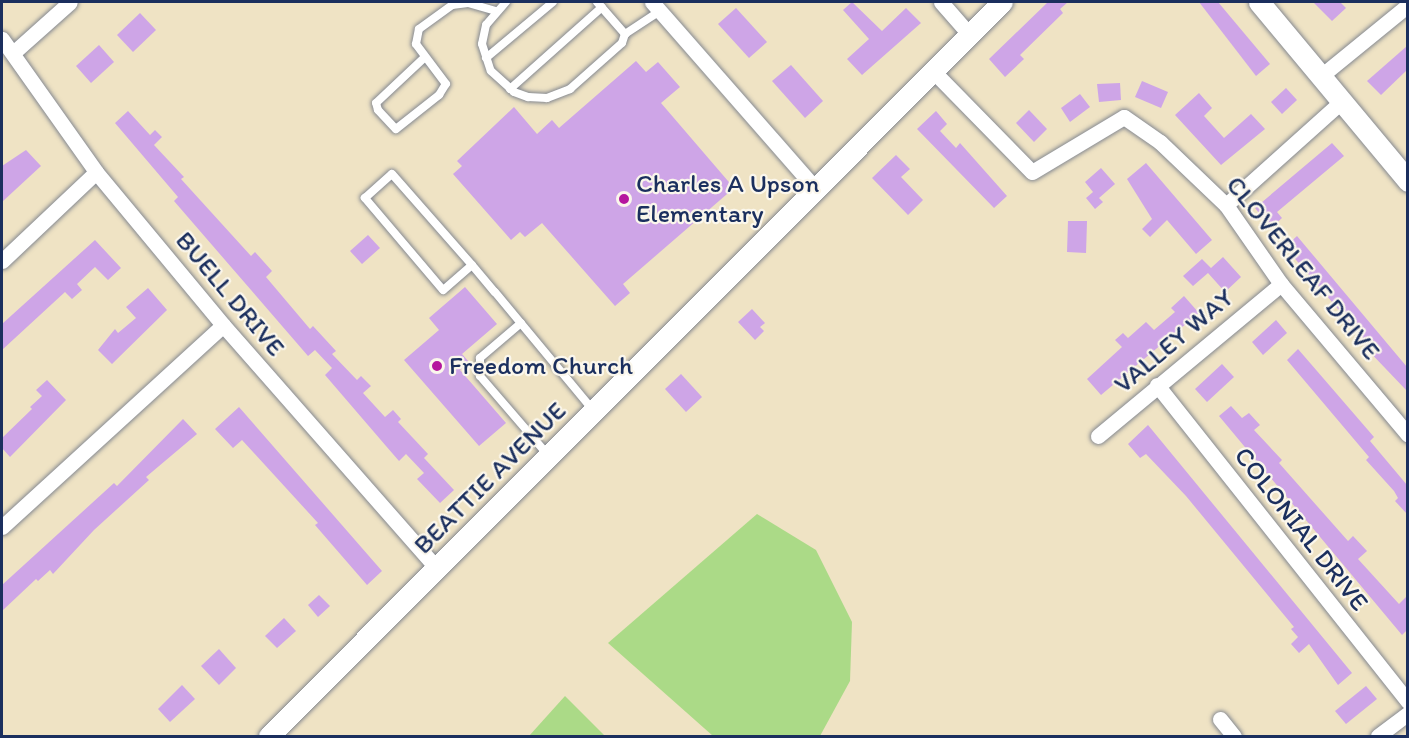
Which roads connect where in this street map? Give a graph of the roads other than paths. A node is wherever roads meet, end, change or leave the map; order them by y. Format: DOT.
graph roads {
  1 [pos="70,2"];
  2 [pos="506,2"];
  3 [pos="553,2"];
  4 [pos="941,2"];
  5 [pos="1002,2"];
  6 [pos="1259,2"];
  7 [pos="600,4"];
  8 [pos="1407,5"];
  9 [pos="656,6"];
  10 [pos="496,11"];
  11 [pos="624,34"];
  12 [pos="969,34"];
  13 [pos="2,39"];
  14 [pos="14,53"];
  15 [pos="425,57"];
  16 [pos="486,58"];
  17 [pos="933,71"];
  18 [pos="1321,76"];
  19 [pos="510,89"];
  20 [pos="1342,101"];
  21 [pos="96,172"];
  22 [pos="1407,181"];
  23 [pos="815,188"];
  24 [pos="1226,205"];
  25 [pos="2,261"];
  26 [pos="472,265"];
  27 [pos="1281,284"];
  28 [pos="520,322"];
  29 [pos="223,325"];
  30 [pos="1157,385"];
  31 [pos="594,411"];
  32 [pos="1407,435"];
  33 [pos="1098,436"];
  34 [pos="549,456"];
  35 [pos="2,527"];
  36 [pos="437,569"];
  37 [pos="1407,702"];
  38 [pos="1407,713"];
  39 [pos="1220,719"];
  40 [pos="269,736"];
  41 [pos="1234,736"];
  42 [pos="1378,736"];
  1 -- 14 [label="street"];
  2 -- 10 [label="lane"];
  3 -- 16 [label="lane"];
  4 -- 12 [label="street"];
  5 -- 12 [label="street, BEATTIE AVENUE"];
  6 -- 18 [label="street"];
  7 -- 11 [label="lane"];
  7 -- 19 [label="lane"];
  8 -- 18 [label="street"];
  9 -- 11 [label="lane"];
  9 -- 23 [label="street"];
  10 -- 15 [label="lane"];
  10 -- 16 [label="lane"];
  11 -- 19 [label="lane"];
  12 -- 17 [label="street, BEATTIE AVENUE"];
  13 -- 14 [label="street, BUELL DRIVE"];
  14 -- 21 [label="street, BUELL DRIVE"];
  15 -- 15 [label="lane"];
  16 -- 19 [label="lane"];
  17 -- 23 [label="street, BEATTIE AVENUE"];
  17 -- 24 [label="street, CLOVERLEAF DRIVE"];
  18 -- 20 [label="street"];
  20 -- 22 [label="street"];
  20 -- 24 [label="street"];
  21 -- 25 [label="street"];
  21 -- 29 [label="street, BUELL DRIVE"];
  23 -- 31 [label="street, BEATTIE AVENUE"];
  24 -- 27 [label="street, CLOVERLEAF DRIVE"];
  26 -- 26 [label="lane"];
  26 -- 28 [label="lane"];
  27 -- 30 [label="street, VALLEY WAY"];
  27 -- 32 [label="street, CLOVERLEAF DRIVE"];
  28 -- 31 [label="lane"];
  28 -- 34 [label="lane"];
  29 -- 35 [label="street"];
  29 -- 36 [label="street, BUELL DRIVE"];
  30 -- 33 [label="street, VALLEY WAY"];
  30 -- 37 [label="street, COLONIAL DRIVE"];
  31 -- 34 [label="street, BEATTIE AVENUE"];
  34 -- 36 [label="street, BEATTIE AVENUE"];
  36 -- 40 [label="street, BEATTIE AVENUE"];
  38 -- 42 [label="street"];
  39 -- 41 [label="street"];
}
